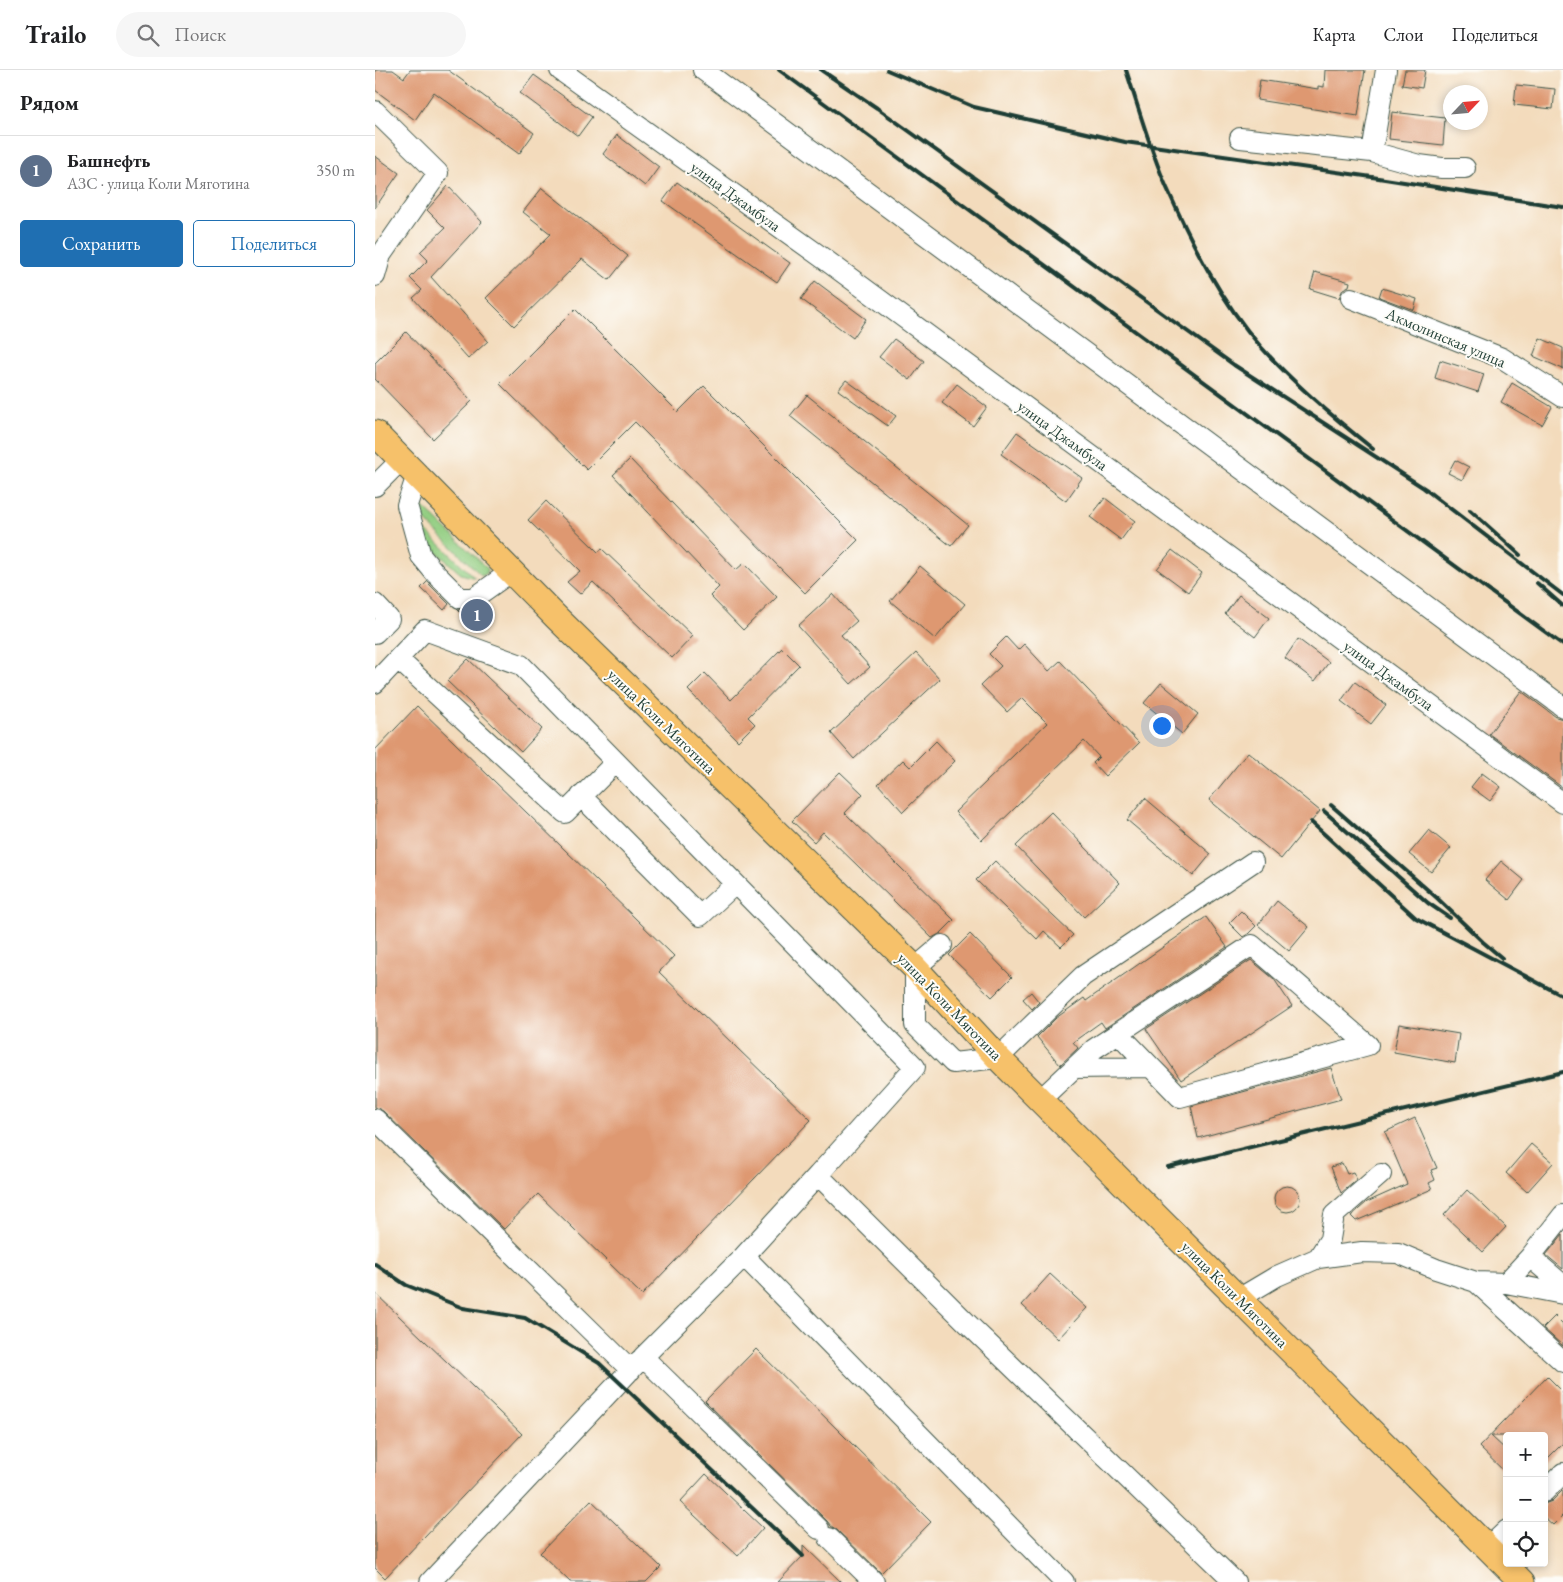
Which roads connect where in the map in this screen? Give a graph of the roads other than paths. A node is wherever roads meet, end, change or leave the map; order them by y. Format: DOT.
graph roads {
  1 [pos="560,70"];
  2 [pos="703,70"];
  3 [pos="1386,70"];
  4 [pos="375,111"];
  5 [pos="1241,138"];
  6 [pos="1372,152"];
  7 [pos="1465,168"];
  8 [pos="375,276"];
  9 [pos="1351,298"];
  10 [pos="1563,397"];
  11 [pos="375,433"];
  12 [pos="409,468"];
  13 [pos="375,486"];
  14 [pos="512,572"];
  15 [pos="375,604"];
  16 [pos="375,633"];
  17 [pos="398,659"];
  18 [pos="375,683"];
  19 [pos="1563,707"];
  20 [pos="616,762"];
  21 [pos="581,796"];
  22 [pos="1563,803"];
  23 [pos="1253,862"];
  24 [pos="735,884"];
  25 [pos="941,945"];
  26 [pos="915,968"];
  27 [pos="1118,1033"];
  28 [pos="935,1044"];
  29 [pos="999,1058"];
  30 [pos="915,1067"];
  31 [pos="1150,1067"];
  32 [pos="1074,1068"];
  33 [pos="1040,1100"];
  34 [pos="375,1119"];
  35 [pos="1381,1174"];
  36 [pos="819,1175"];
  37 [pos="1563,1215"];
  38 [pos="745,1256"];
  39 [pos="1530,1257"];
  40 [pos="1318,1258"];
  41 [pos="1476,1282"];
  42 [pos="1506,1283"];
  43 [pos="1563,1285"];
  44 [pos="1563,1294"];
  45 [pos="1240,1298"];
  46 [pos="1563,1362"];
  47 [pos="637,1364"];
  48 [pos="1563,1474"];
  49 [pos="1548,1488"];
  50 [pos="1503,1534"];
  51 [pos="1489,1548"];
  52 [pos="430,1582"];
  53 [pos="874,1582"];
  54 [pos="1064,1582"];
  55 [pos="1235,1582"];
  56 [pos="1522,1582"];
  1 -- 22 [label="street, улица Джамбула"];
  2 -- 19 [label="street"];
  3 -- 6 [label="street"];
  4 -- 8 [label="street"];
  5 -- 6 [label="street"];
  6 -- 7 [label="street"];
  9 -- 10 [label="street, Акмолинская улица"];
  11 -- 12 [label="main road, улица Коли Мяготина"];
  12 -- 13 [label="street"];
  12 -- 14 [label="main road, улица Коли Мяготина"];
  12 -- 14 [label="street"];
  14 -- 26 [label="main road, улица Коли Мяготина"];
  15 -- 16 [label="street"];
  17 -- 18 [label="street"];
  17 -- 20 [label="street"];
  17 -- 21 [label="street"];
  20 -- 21 [label="street"];
  20 -- 24 [label="street"];
  21 -- 24 [label="street"];
  23 -- 29 [label="street"];
  24 -- 30 [label="street"];
  25 -- 26 [label="street"];
  26 -- 28 [label="street"];
  26 -- 29 [label="main road, улица Коли Мяготина"];
  27 -- 31 [label="street"];
  27 -- 31 [label="street"];
  27 -- 32 [label="street"];
  28 -- 29 [label="street"];
  28 -- 30 [label="street"];
  29 -- 33 [label="main road, улица Коли Мяготина"];
  30 -- 36 [label="street"];
  31 -- 32 [label="street"];
  32 -- 33 [label="street"];
  33 -- 45 [label="main road, улица Коли Мяготина"];
  34 -- 47 [label="street"];
  35 -- 40 [label="street"];
  36 -- 38 [label="street"];
  36 -- 55 [label="street"];
  37 -- 39 [label="street"];
  38 -- 47 [label="street"];
  38 -- 54 [label="street"];
  39 -- 42 [label="street"];
  39 -- 43 [label="street"];
  40 -- 41 [label="street"];
  40 -- 45 [label="street"];
  41 -- 42 [label="street"];
  41 -- 46 [label="street"];
  42 -- 44 [label="street"];
  45 -- 51 [label="main road, улица Коли Мяготина"];
  47 -- 52 [label="street"];
  47 -- 53 [label="street"];
  48 -- 49 [label="street"];
  50 -- 51 [label="street"];
  51 -- 56 [label="main road, улица Коли Мяготина"];
}
